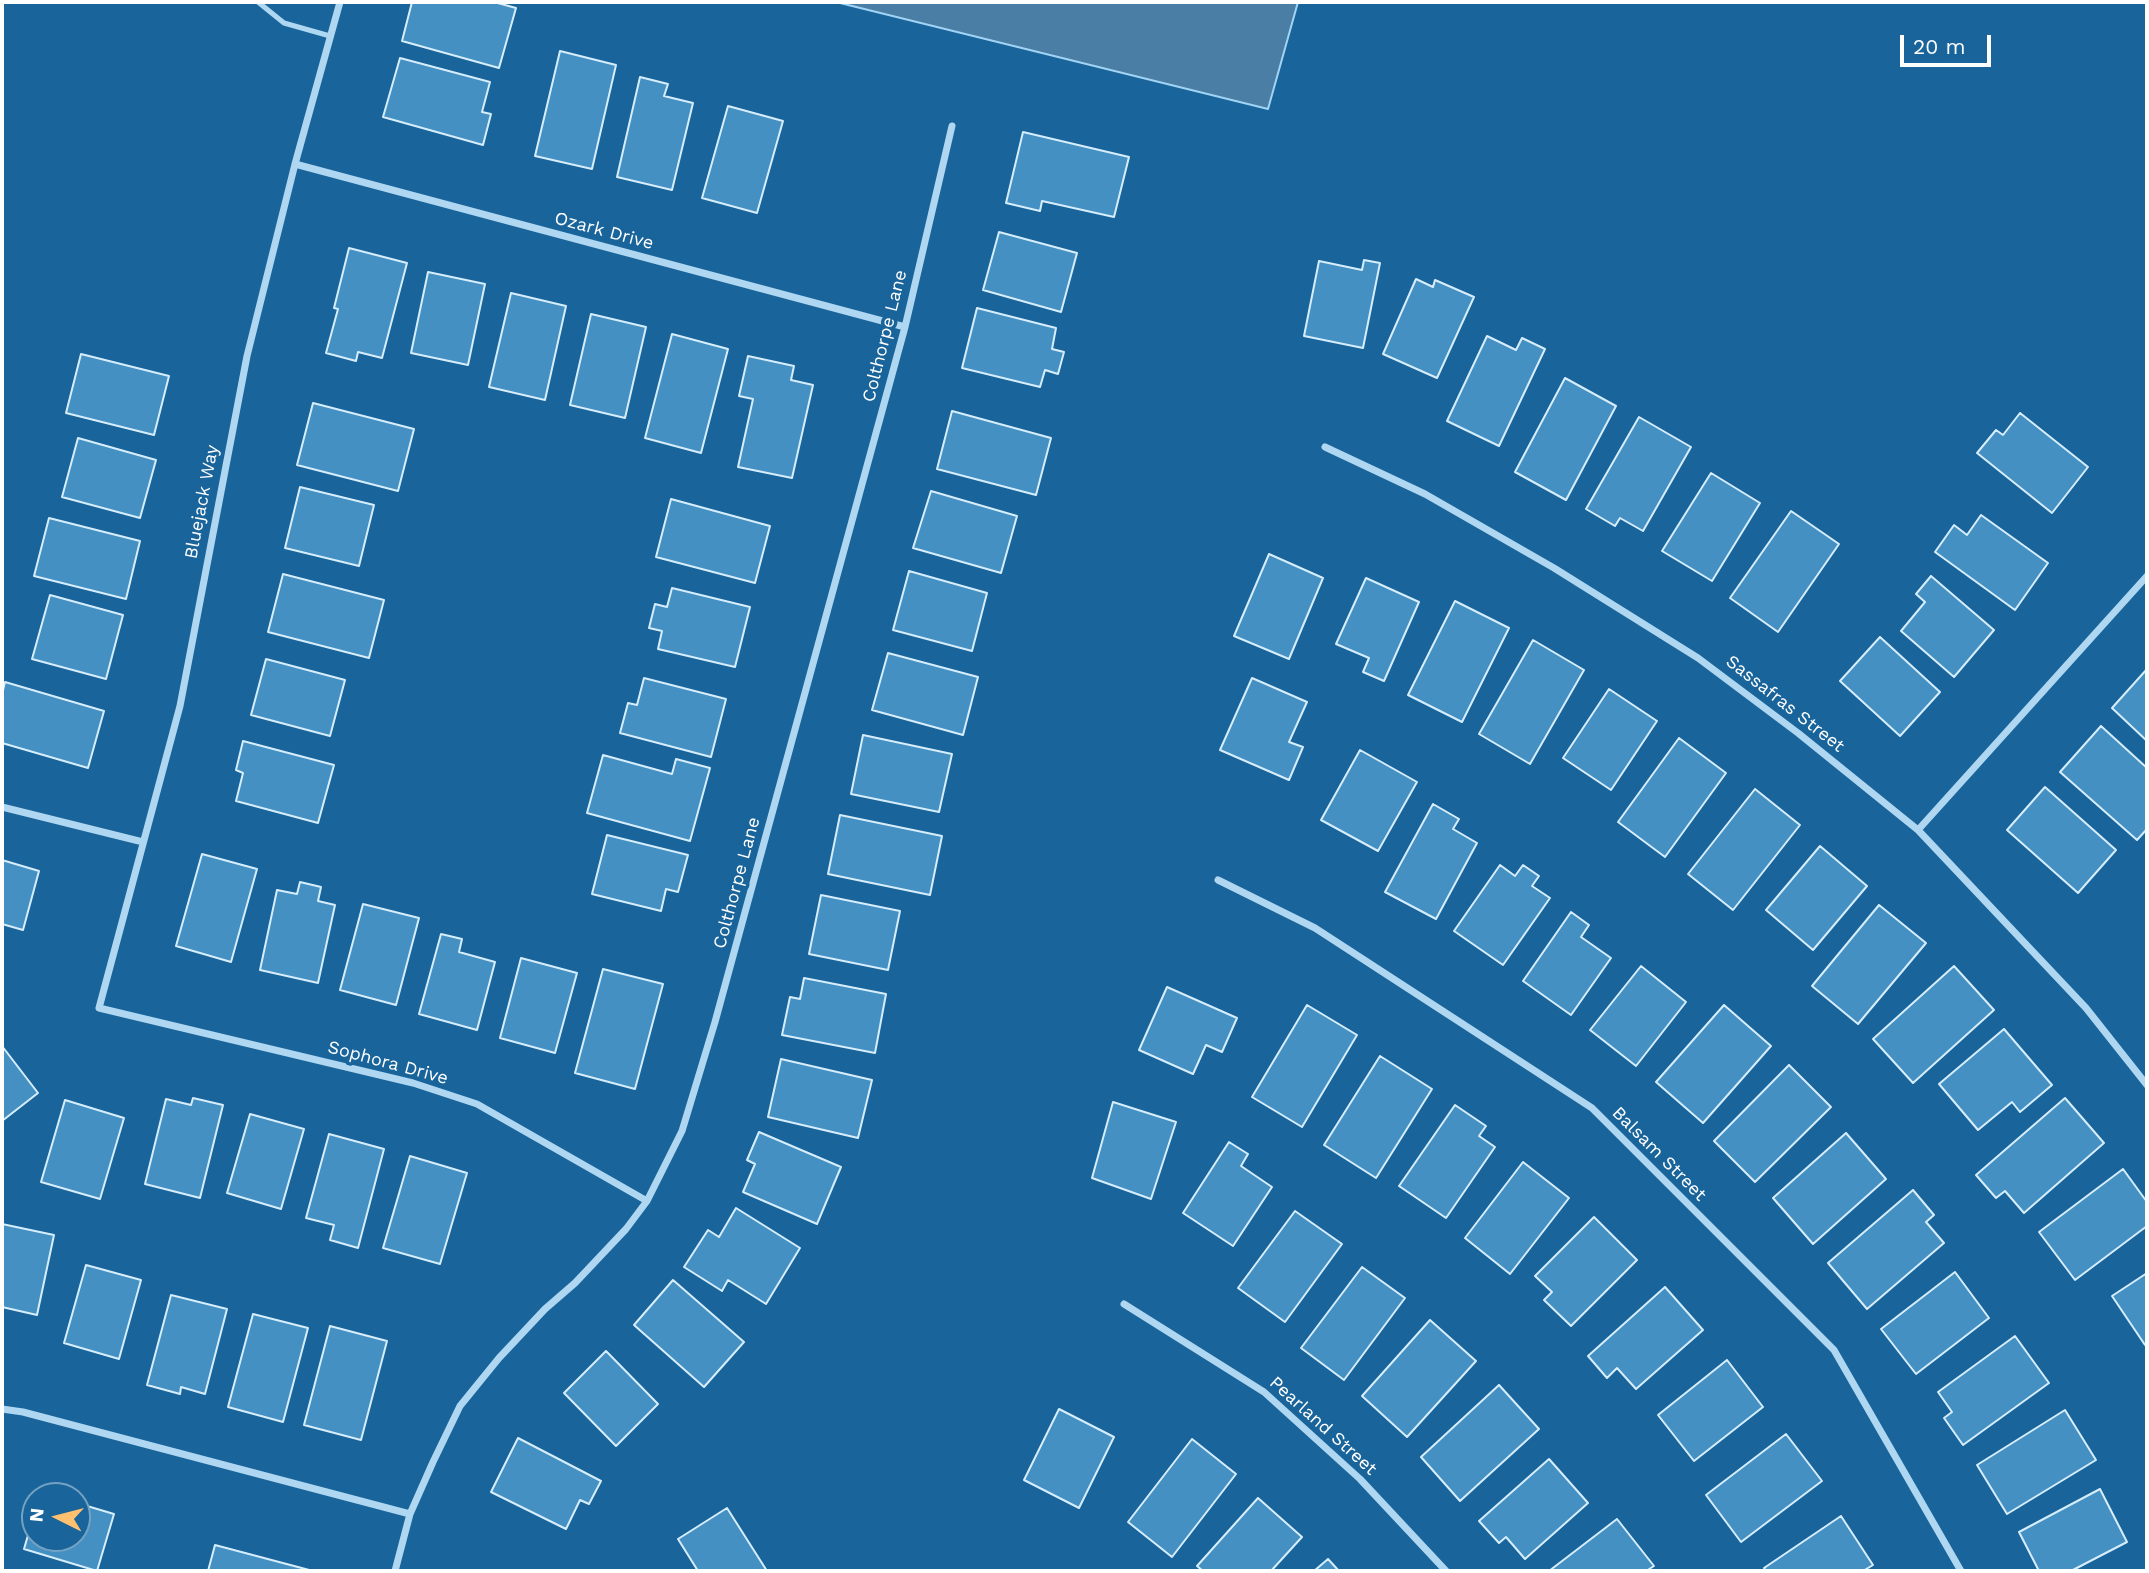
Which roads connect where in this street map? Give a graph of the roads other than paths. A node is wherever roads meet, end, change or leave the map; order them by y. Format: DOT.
graph roads {
  1 [pos="258,2"];
  2 [pos="340,2"];
  3 [pos="330,36"];
  4 [pos="952,126"];
  5 [pos="295,164"];
  6 [pos="905,327"];
  7 [pos="1325,447"];
  8 [pos="2147,576"];
  9 [pos="2,807"];
  10 [pos="1918,830"];
  11 [pos="143,842"];
  12 [pos="1218,880"];
  13 [pos="99,1008"];
  14 [pos="2147,1085"];
  15 [pos="647,1201"];
  16 [pos="1124,1304"];
  17 [pos="2,1409"];
  18 [pos="410,1514"];
  19 [pos="395,1571"];
  20 [pos="1446,1571"];
  21 [pos="1961,1571"];
  1 -- 3 [label="lane"];
  2 -- 3 [label="street, Bluejack Way"];
  3 -- 5 [label="street, Bluejack Way"];
  4 -- 6 [label="street, Colthorpe Lane"];
  5 -- 6 [label="street, Ozark Drive"];
  5 -- 11 [label="street, Bluejack Way"];
  6 -- 15 [label="street, Colthorpe Lane"];
  7 -- 10 [label="street, Sassafras Street"];
  8 -- 10 [label="street"];
  9 -- 11 [label="street"];
  10 -- 14 [label="street, Sassafras Street"];
  11 -- 13 [label="street, Bluejack Way"];
  12 -- 21 [label="street, Balsam Street"];
  13 -- 15 [label="street, Sophora Drive"];
  15 -- 18 [label="street, Colthorpe Lane"];
  16 -- 20 [label="street, Pearland Street"];
  17 -- 18 [label="street"];
  18 -- 19 [label="street, Colthorpe Lane"];
}
